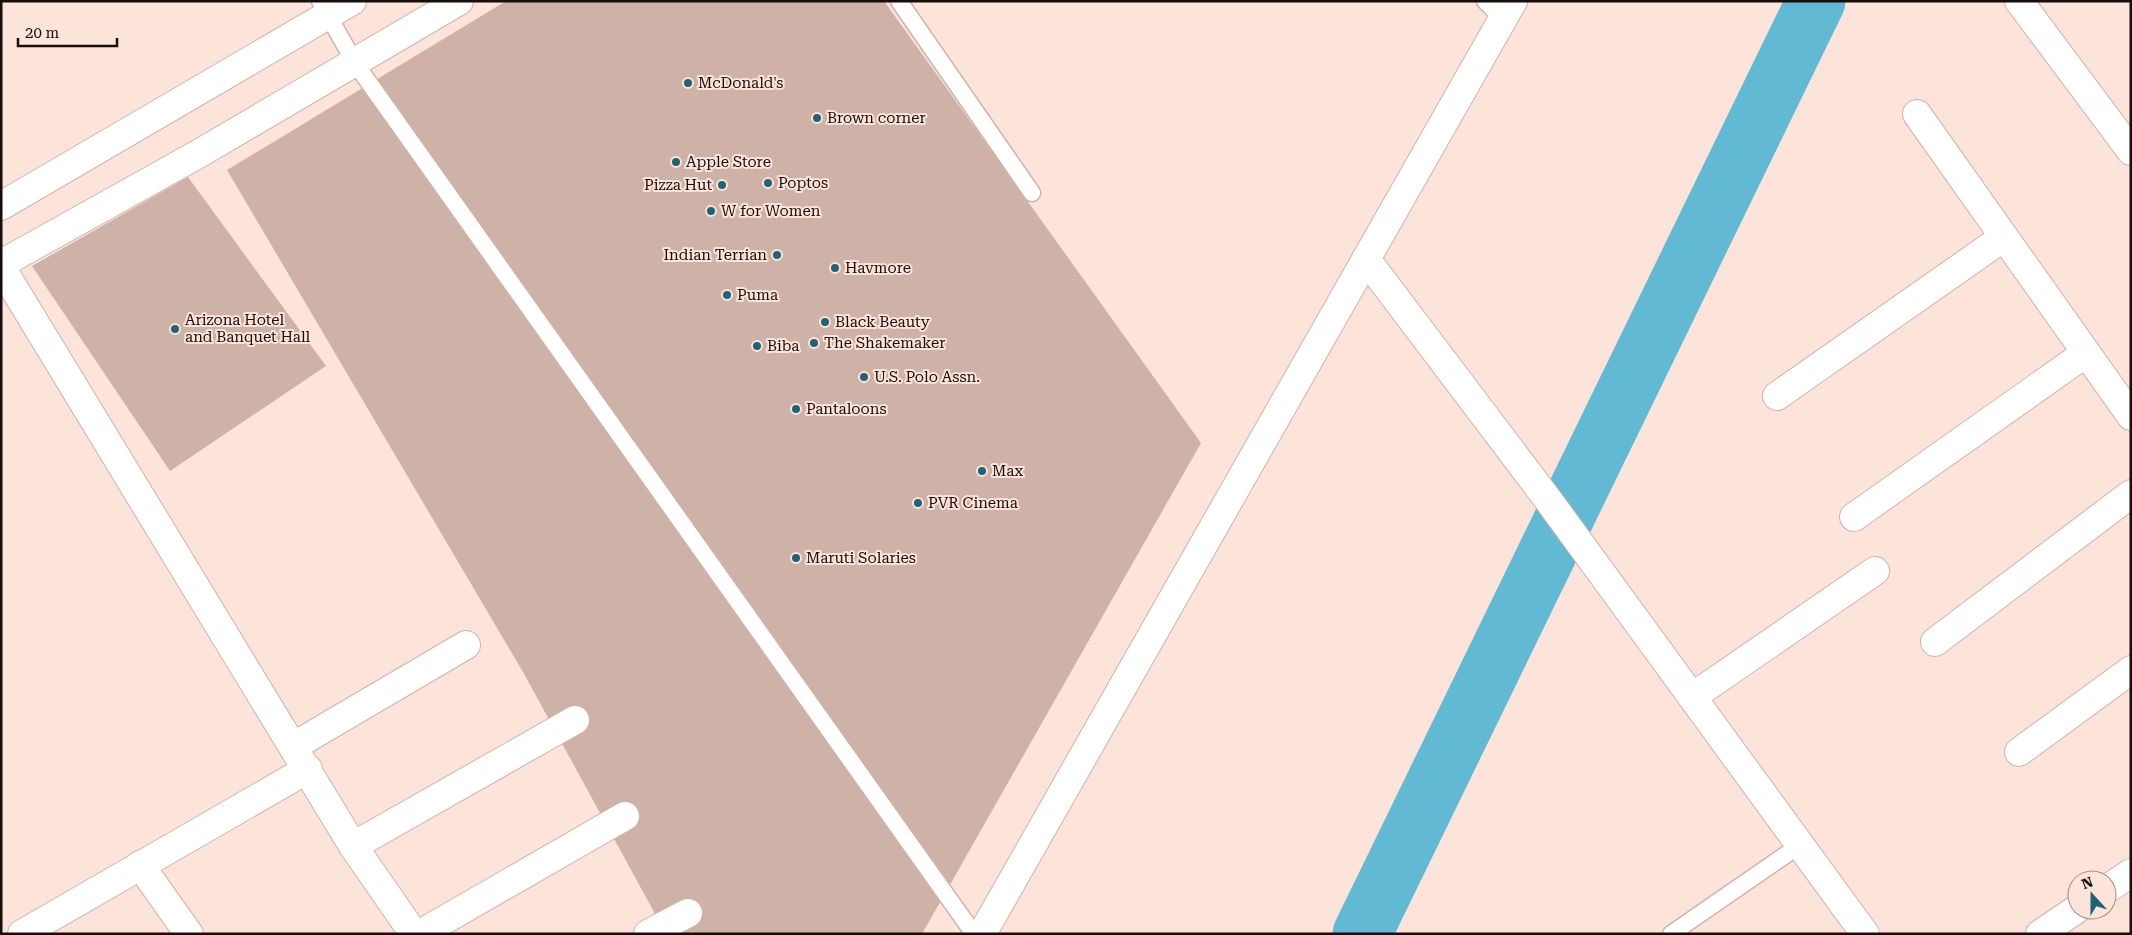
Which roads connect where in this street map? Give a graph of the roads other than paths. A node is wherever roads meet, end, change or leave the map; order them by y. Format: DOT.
graph roads {
  1 [pos="352,1"];
  2 [pos="460,1"];
  3 [pos="899,1"];
  4 [pos="2019,1"];
  5 [pos="1500,7"];
  6 [pos="324,8"];
  7 [pos="355,62"];
  8 [pos="1917,114"];
  9 [pos="2131,151"];
  10 [pos="1032,193"];
  11 [pos="1,206"];
  12 [pos="2004,237"];
  13 [pos="1366,259"];
  14 [pos="1,265"];
  15 [pos="2086,353"];
  16 [pos="1777,396"];
  17 [pos="2131,416"];
  18 [pos="2131,494"];
  19 [pos="1854,517"];
  20 [pos="1875,571"];
  21 [pos="1935,642"];
  22 [pos="466,644"];
  23 [pos="2131,670"];
  24 [pos="1692,697"];
  25 [pos="575,720"];
  26 [pos="294,746"];
  27 [pos="2020,752"];
  28 [pos="308,769"];
  29 [pos="625,816"];
  30 [pos="1800,845"];
  31 [pos="353,846"];
  32 [pos="140,865"];
  33 [pos="2131,873"];
  34 [pos="2117,882"];
  35 [pos="688,913"];
  36 [pos="2067,916"];
  37 [pos="1673,933"];
  38 [pos="22,934"];
  39 [pos="189,934"];
  40 [pos="414,934"];
  41 [pos="420,934"];
  42 [pos="648,934"];
  43 [pos="974,934"];
  44 [pos="982,934"];
  45 [pos="1865,934"];
  46 [pos="2040,934"];
  1 -- 6 [label="street"];
  2 -- 7 [label="street"];
  3 -- 10 [label="lane"];
  4 -- 9 [label="street"];
  5 -- 13 [label="street"];
  6 -- 7 [label="lane"];
  6 -- 11 [label="street"];
  7 -- 14 [label="street"];
  7 -- 43 [label="lane"];
  8 -- 12 [label="street"];
  12 -- 15 [label="street"];
  12 -- 16 [label="street"];
  13 -- 24 [label="street"];
  13 -- 44 [label="street"];
  14 -- 26 [label="street"];
  15 -- 17 [label="street"];
  15 -- 19 [label="street"];
  18 -- 21 [label="street"];
  20 -- 24 [label="street"];
  22 -- 26 [label="street"];
  23 -- 27 [label="street"];
  24 -- 30 [label="street"];
  25 -- 31 [label="street"];
  26 -- 28 [label="street"];
  28 -- 31 [label="street"];
  28 -- 32 [label="street"];
  29 -- 41 [label="street"];
  30 -- 37 [label="lane"];
  30 -- 45 [label="street"];
  31 -- 40 [label="street"];
  32 -- 38 [label="street"];
  32 -- 39 [label="street"];
  33 -- 34 [label="street"];
  35 -- 42 [label="street"];
  36 -- 46 [label="street"];
}
